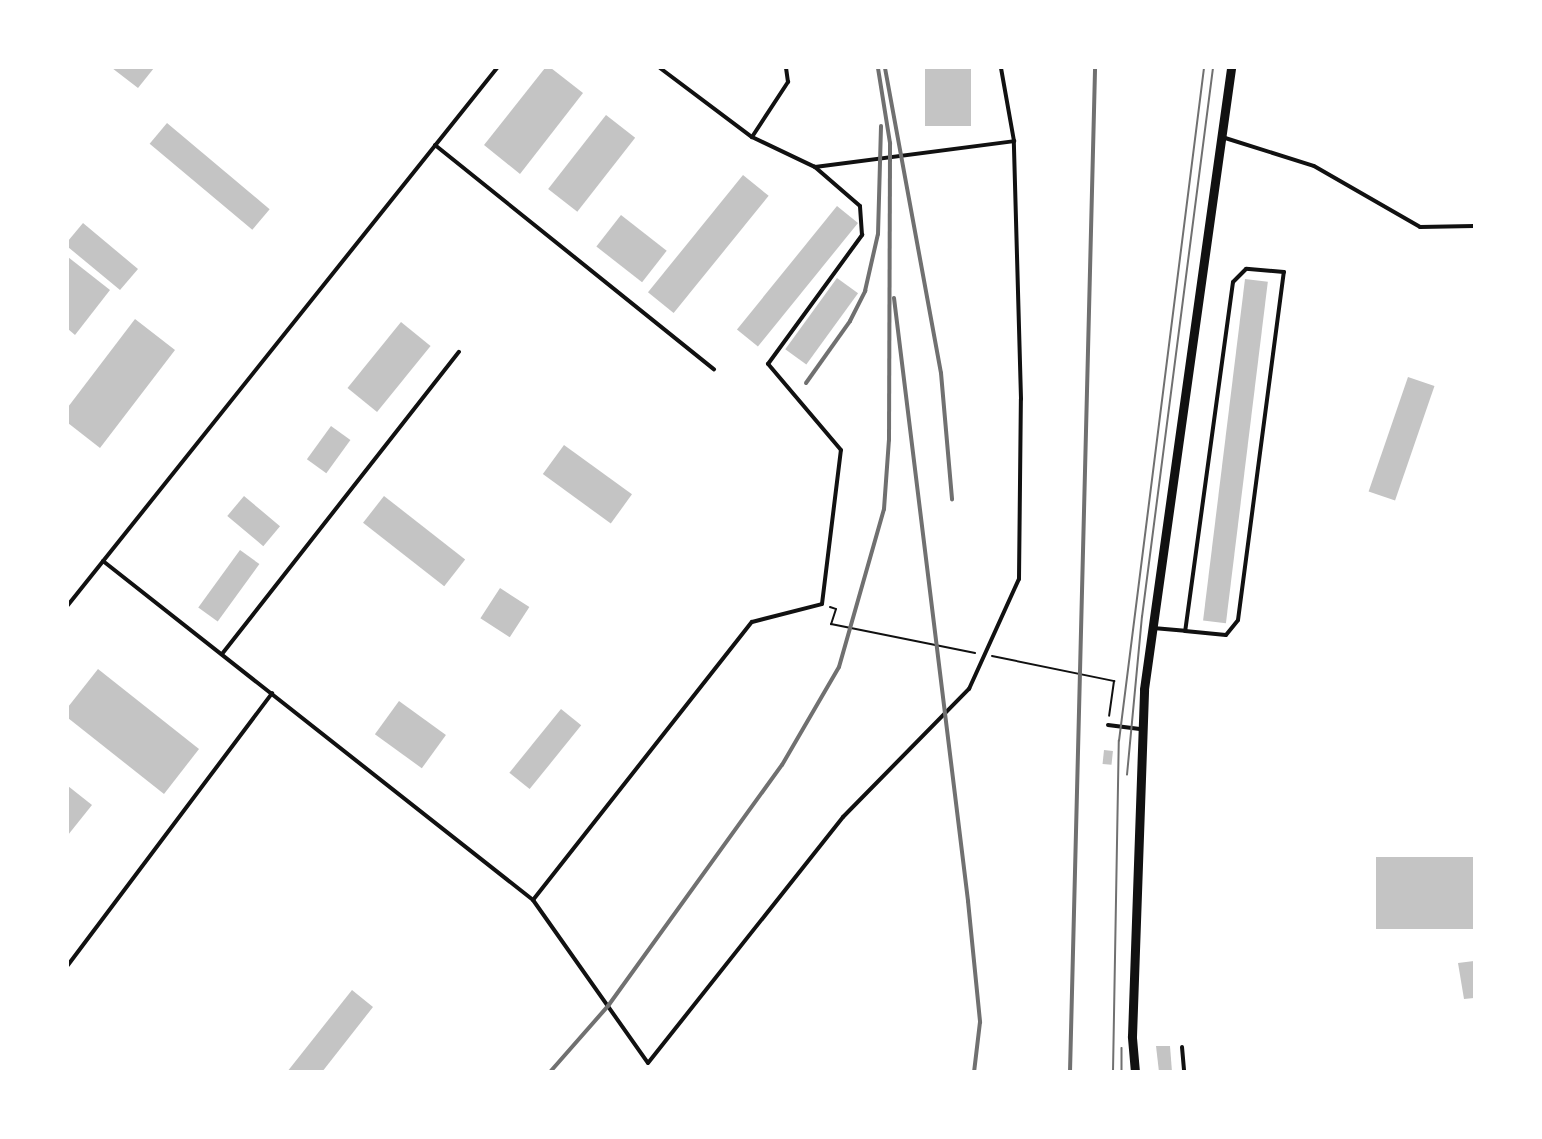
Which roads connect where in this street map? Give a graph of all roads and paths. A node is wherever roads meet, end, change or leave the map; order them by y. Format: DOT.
graph roads {
  1 [pos="497,68"];
  2 [pos="660,68"];
  3 [pos="786,68"];
  4 [pos="1001,68"];
  5 [pos="1231,68"];
  6 [pos="752,137"];
  7 [pos="1221,137"];
  8 [pos="1014,141"];
  9 [pos="435,145"];
  10 [pos="815,167"];
  11 [pos="1474,226"];
  12 [pos="459,352"];
  13 [pos="714,369"];
  14 [pos="103,561"];
  15 [pos="822,604"];
  16 [pos="68,605"];
  17 [pos="1152,627"];
  18 [pos="1185,631"];
  19 [pos="978,653"];
  20 [pos="222,654"];
  21 [pos="989,656"];
  22 [pos="272,693"];
  23 [pos="1108,724"];
  24 [pos="1143,729"];
  25 [pos="533,900"];
  26 [pos="68,965"];
  27 [pos="1182,1047"];
  28 [pos="1135,1071"];
  29 [pos="1184,1071"];
  1 -- 9 [label="lane"];
  2 -- 6 [label="lane"];
  3 -- 6 [label="lane"];
  4 -- 8 [label="lane"];
  5 -- 7 [label="street"];
  6 -- 10 [label="lane"];
  7 -- 11 [label="lane"];
  7 -- 17 [label="street"];
  8 -- 10 [label="lane"];
  8 -- 25 [label="lane"];
  9 -- 13 [label="lane"];
  9 -- 14 [label="lane"];
  10 -- 15 [label="lane"];
  12 -- 20 [label="lane"];
  14 -- 16 [label="lane"];
  14 -- 20 [label="lane"];
  15 -- 19 [label="path"];
  15 -- 25 [label="lane"];
  17 -- 18 [label="lane"];
  17 -- 24 [label="street"];
  18 -- 18 [label="lane"];
  20 -- 22 [label="lane"];
  21 -- 23 [label="path"];
  22 -- 25 [label="lane"];
  22 -- 26 [label="lane"];
  23 -- 24 [label="lane"];
  24 -- 28 [label="street"];
  27 -- 29 [label="lane"];
}
